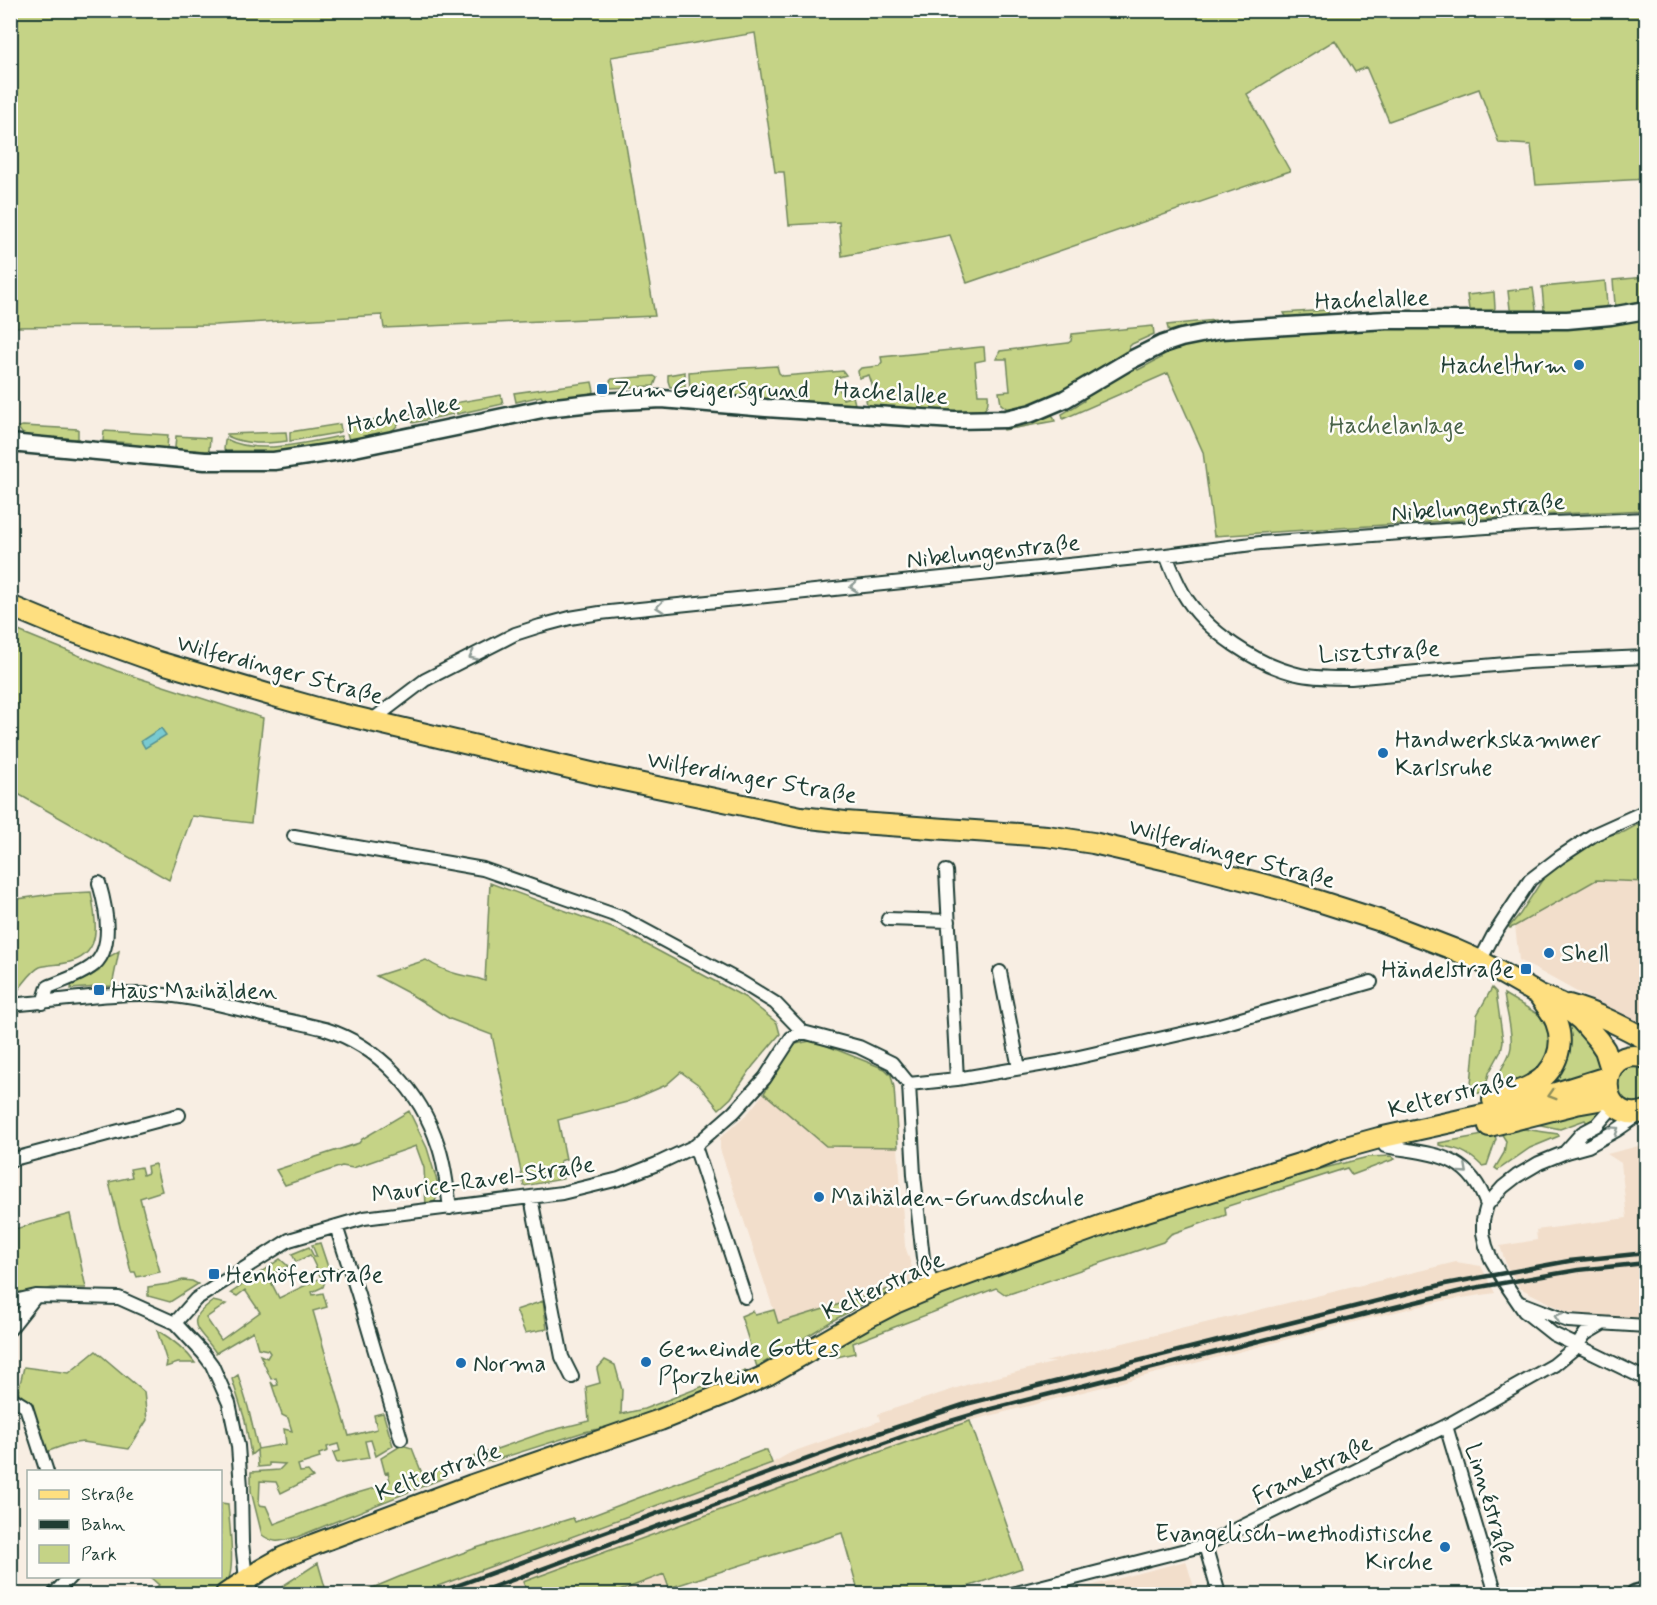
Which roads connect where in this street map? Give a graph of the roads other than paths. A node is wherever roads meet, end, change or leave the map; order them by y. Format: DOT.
graph roads {
  1 [pos="1647,310"];
  2 [pos="10,443"];
  3 [pos="1647,519"];
  4 [pos="1166,555"];
  5 [pos="10,606"];
  6 [pos="1647,657"];
  7 [pos="371,721"];
  8 [pos="1647,811"];
  9 [pos="294,836"];
  10 [pos="946,871"];
  11 [pos="99,883"];
  12 [pos="888,919"];
  13 [pos="949,921"];
  14 [pos="1480,961"];
  15 [pos="1000,972"];
  16 [pos="1371,982"];
  17 [pos="1538,994"];
  18 [pos="43,1003"];
  19 [pos="1560,1003"];
  20 [pos="10,1005"];
  21 [pos="1581,1020"];
  22 [pos="803,1032"];
  23 [pos="1644,1048"];
  24 [pos="1019,1068"];
  25 [pos="1609,1073"];
  26 [pos="957,1079"];
  27 [pos="909,1084"];
  28 [pos="1613,1102"];
  29 [pos="1644,1112"];
  30 [pos="179,1115"];
  31 [pos="1382,1142"];
  32 [pos="695,1146"];
  33 [pos="1566,1152"];
  34 [pos="10,1160"];
  35 [pos="531,1198"];
  36 [pos="1487,1205"];
  37 [pos="450,1208"];
  38 [pos="336,1226"];
  39 [pos="933,1287"];
  40 [pos="36,1296"];
  41 [pos="745,1297"];
  42 [pos="1517,1301"];
  43 [pos="10,1302"];
  44 [pos="175,1323"];
  45 [pos="1602,1324"];
  46 [pos="1647,1326"];
  47 [pos="10,1329"];
  48 [pos="1577,1346"];
  49 [pos="572,1377"];
  50 [pos="1647,1379"];
  51 [pos="10,1397"];
  52 [pos="1446,1426"];
  53 [pos="401,1440"];
  54 [pos="45,1470"];
  55 [pos="1205,1545"];
  56 [pos="69,1578"];
  57 [pos="249,1587"];
  58 [pos="1647,1592"];
  59 [pos="54,1594"];
  60 [pos="226,1594"];
  61 [pos="1012,1594"];
  62 [pos="1219,1594"];
  63 [pos="1496,1594"];
  64 [pos="1635,1594"];
  1 -- 2 [label="street, Hachelallee"];
  3 -- 4 [label="street, Nibelungenstraße"];
  4 -- 6 [label="street, Lisztstraße"];
  4 -- 7 [label="street, Nibelungenstraße, one-way"];
  5 -- 7 [label="main road, Wilferdinger Straße"];
  7 -- 14 [label="main road, Wilferdinger Straße"];
  8 -- 14 [label="street"];
  9 -- 22 [label="street"];
  10 -- 13 [label="street"];
  11 -- 18 [label="street"];
  12 -- 13 [label="street"];
  13 -- 26 [label="street"];
  14 -- 17 [label="main road, Wilferdinger Straße"];
  15 -- 24 [label="street"];
  16 -- 24 [label="street"];
  17 -- 19 [label="main road, Wilferdinger Straße"];
  17 -- 31 [label="main road"];
  18 -- 20 [label="street"];
  18 -- 37 [label="street"];
  19 -- 21 [label="main road, Wilferdinger Straße"];
  19 -- 23 [label="main road"];
  21 -- 23 [label="main road, Wilferdinger Straße"];
  21 -- 25 [label="main road, Wilferdinger Straße"];
  22 -- 27 [label="street"];
  22 -- 32 [label="street, Maurice-Ravel-Straße"];
  23 -- 25 [label="main road, Kelterstraße"];
  24 -- 26 [label="street"];
  25 -- 28 [label="main road, Wilferdinger Straße"];
  25 -- 31 [label="main road, Kelterstraße, one-way"];
  26 -- 27 [label="street"];
  27 -- 39 [label="street"];
  28 -- 29 [label="main road"];
  28 -- 31 [label="main road, Kelterstraße"];
  28 -- 33 [label="street"];
  33 -- 29 [label="street, one-way"];
  30 -- 34 [label="street"];
  31 -- 36 [label="street, Kelterstraße, one-way"];
  31 -- 39 [label="main road, Kelterstraße"];
  32 -- 35 [label="street, Maurice-Ravel-Straße"];
  32 -- 41 [label="street"];
  33 -- 36 [label="street"];
  35 -- 37 [label="street, Maurice-Ravel-Straße"];
  35 -- 49 [label="street"];
  36 -- 42 [label="street"];
  37 -- 38 [label="street, Maurice-Ravel-Straße"];
  38 -- 44 [label="street, Maurice-Ravel-Straße"];
  38 -- 53 [label="street"];
  39 -- 57 [label="main road, Kelterstraße"];
  40 -- 43 [label="street"];
  40 -- 44 [label="street"];
  40 -- 47 [label="street"];
  45 -- 42 [label="street, one-way"];
  42 -- 48 [label="street"];
  44 -- 57 [label="street"];
  45 -- 46 [label="street"];
  45 -- 48 [label="street, Frankstraße"];
  48 -- 50 [label="street"];
  48 -- 52 [label="street, Frankstraße"];
  51 -- 54 [label="street"];
  52 -- 55 [label="street, Frankstraße"];
  52 -- 63 [label="street, Linnéstraße"];
  55 -- 61 [label="street, Frankstraße"];
  55 -- 62 [label="street"];
  56 -- 59 [label="street"];
  57 -- 60 [label="main road, Kelterstraße"];
  58 -- 64 [label="street"];
}
